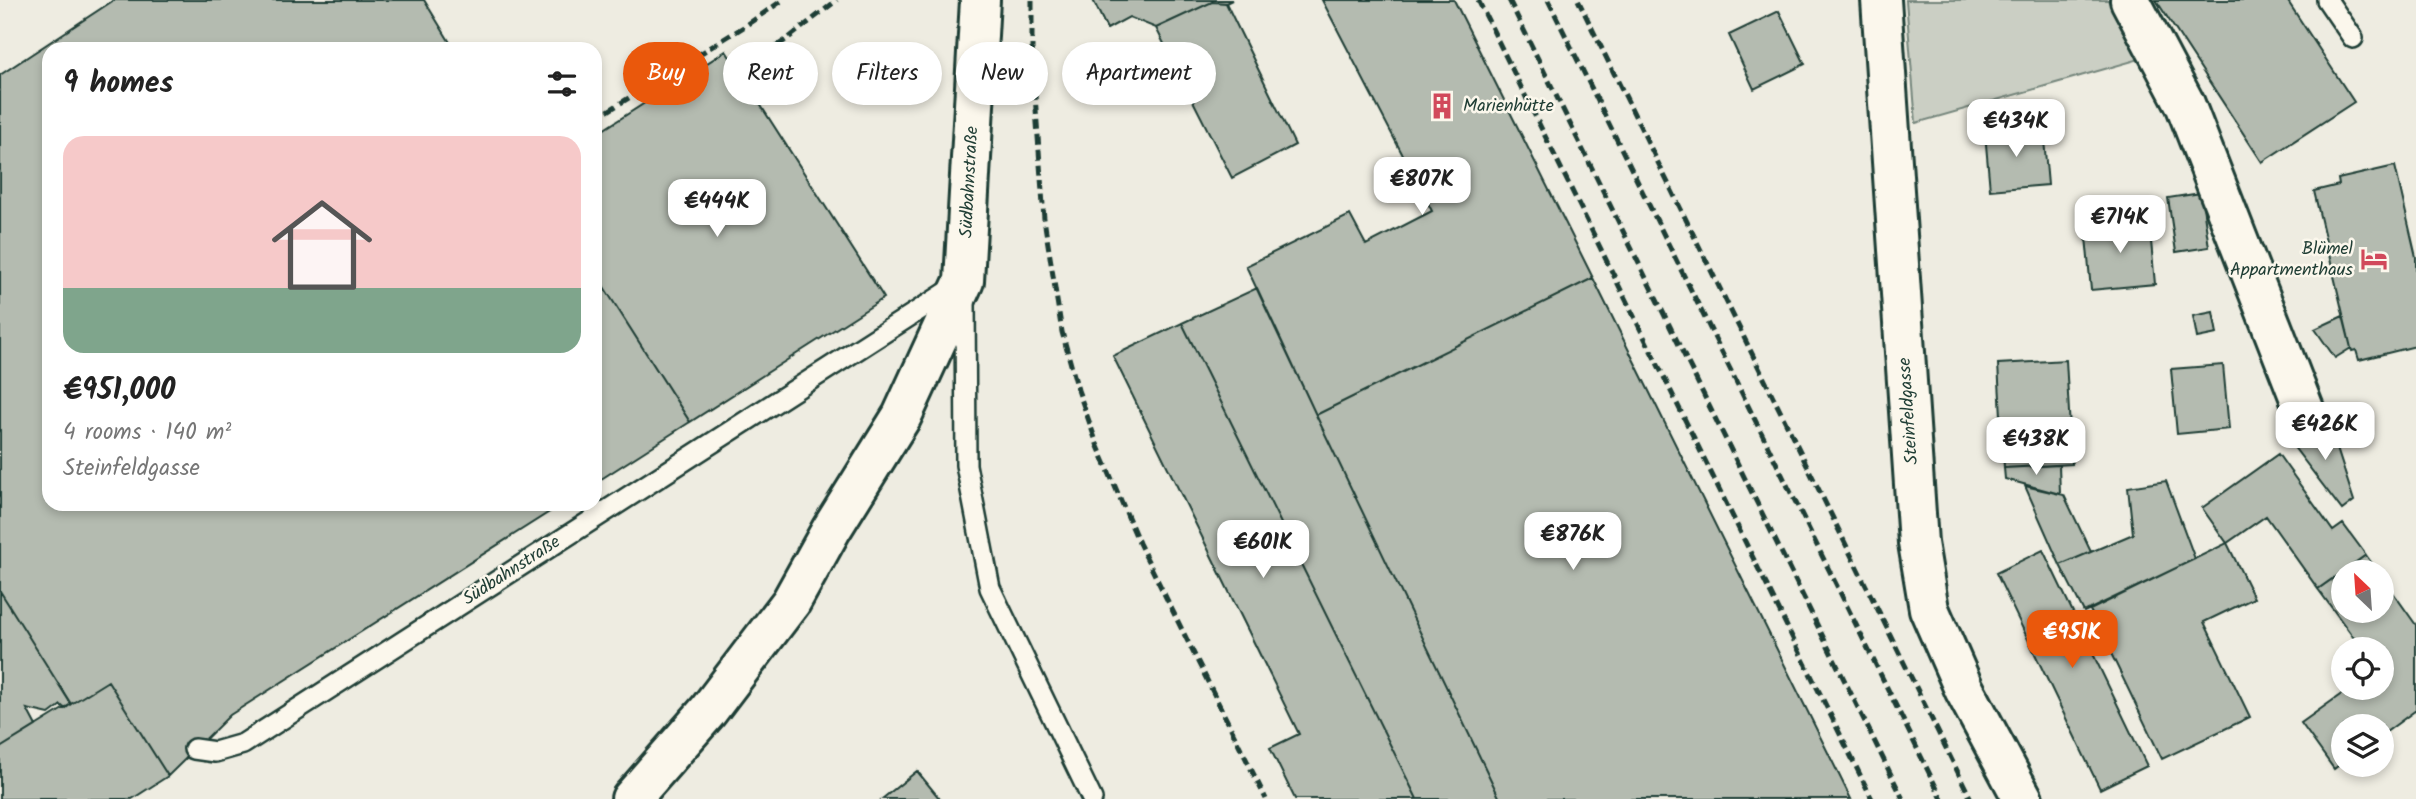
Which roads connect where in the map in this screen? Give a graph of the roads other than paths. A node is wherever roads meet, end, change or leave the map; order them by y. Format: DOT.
graph roads {
  1 [pos="980,0"];
  2 [pos="1881,0"];
  3 [pos="2130,0"];
  4 [pos="2327,0"];
  5 [pos="2353,38"];
  6 [pos="964,281"];
  7 [pos="2306,414"];
  8 [pos="194,749"];
  9 [pos="631,799"];
  10 [pos="1092,799"];
  11 [pos="2023,799"];
  1 -- 6 [label="street, Südbahnstraße"];
  2 -- 11 [label="street, Steinfeldgasse"];
  3 -- 7 [label="street"];
  4 -- 5 [label="lane"];
  6 -- 8 [label="lane, Südbahnstraße"];
  6 -- 9 [label="street, Südbahnstraße"];
  6 -- 10 [label="lane, Südbahnstraße"];
}
